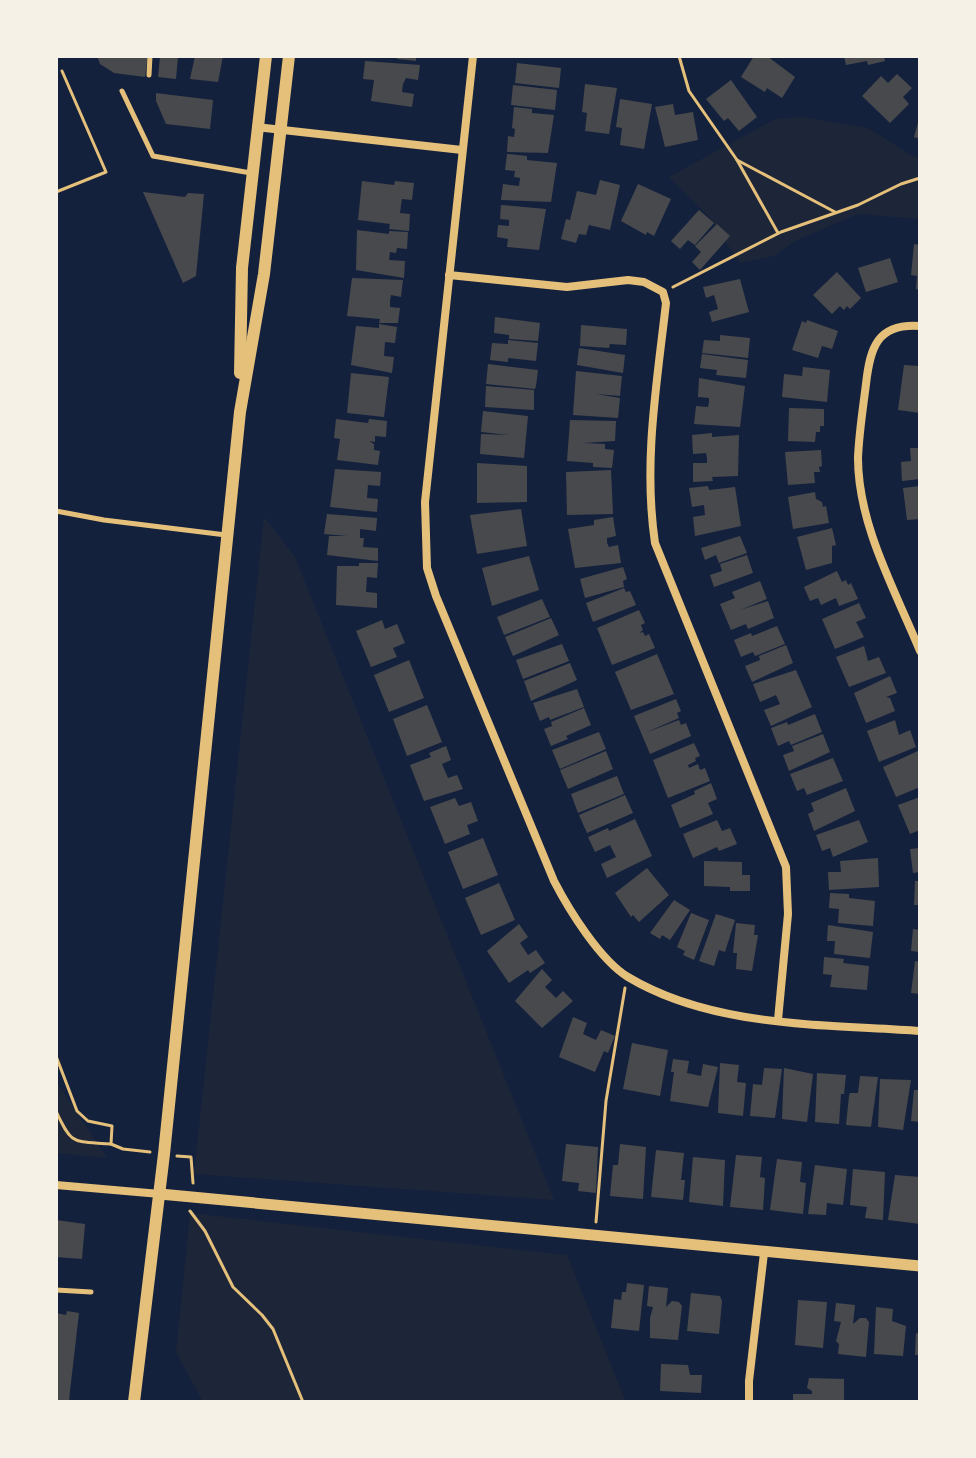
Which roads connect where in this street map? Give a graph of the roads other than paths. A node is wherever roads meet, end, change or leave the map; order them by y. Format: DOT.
graph roads {
  1 [pos="150,56"];
  2 [pos="266,56"];
  3 [pos="289,56"];
  4 [pos="473,56"];
  5 [pos="149,75"];
  6 [pos="122,91"];
  7 [pos="256,127"];
  8 [pos="280,129"];
  9 [pos="462,150"];
  10 [pos="251,173"];
  11 [pos="449,275"];
  12 [pos="920,326"];
  13 [pos="240,412"];
  14 [pos="56,511"];
  15 [pos="227,535"];
  16 [pos="920,651"];
  17 [pos="778,1020"];
  18 [pos="920,1031"];
  19 [pos="56,1185"];
  20 [pos="160,1194"];
  21 [pos="764,1253"];
  22 [pos="920,1266"];
  23 [pos="56,1290"];
  24 [pos="91,1292"];
  25 [pos="134,1402"];
  26 [pos="749,1402"];
  1 -- 5 [label="lane"];
  2 -- 7 [label="main road"];
  3 -- 8 [label="main road"];
  4 -- 9 [label="street"];
  6 -- 10 [label="lane"];
  7 -- 8 [label="street"];
  7 -- 10 [label="main road"];
  8 -- 9 [label="street"];
  8 -- 13 [label="main road"];
  9 -- 11 [label="street"];
  10 -- 13 [label="main road"];
  11 -- 17 [label="street"];
  11 -- 17 [label="street"];
  12 -- 16 [label="street"];
  13 -- 15 [label="main road"];
  14 -- 15 [label="lane"];
  15 -- 20 [label="main road"];
  17 -- 18 [label="street"];
  19 -- 20 [label="street"];
  20 -- 21 [label="street"];
  20 -- 25 [label="main road"];
  21 -- 22 [label="street"];
  21 -- 26 [label="street"];
  23 -- 24 [label="lane"];
}
